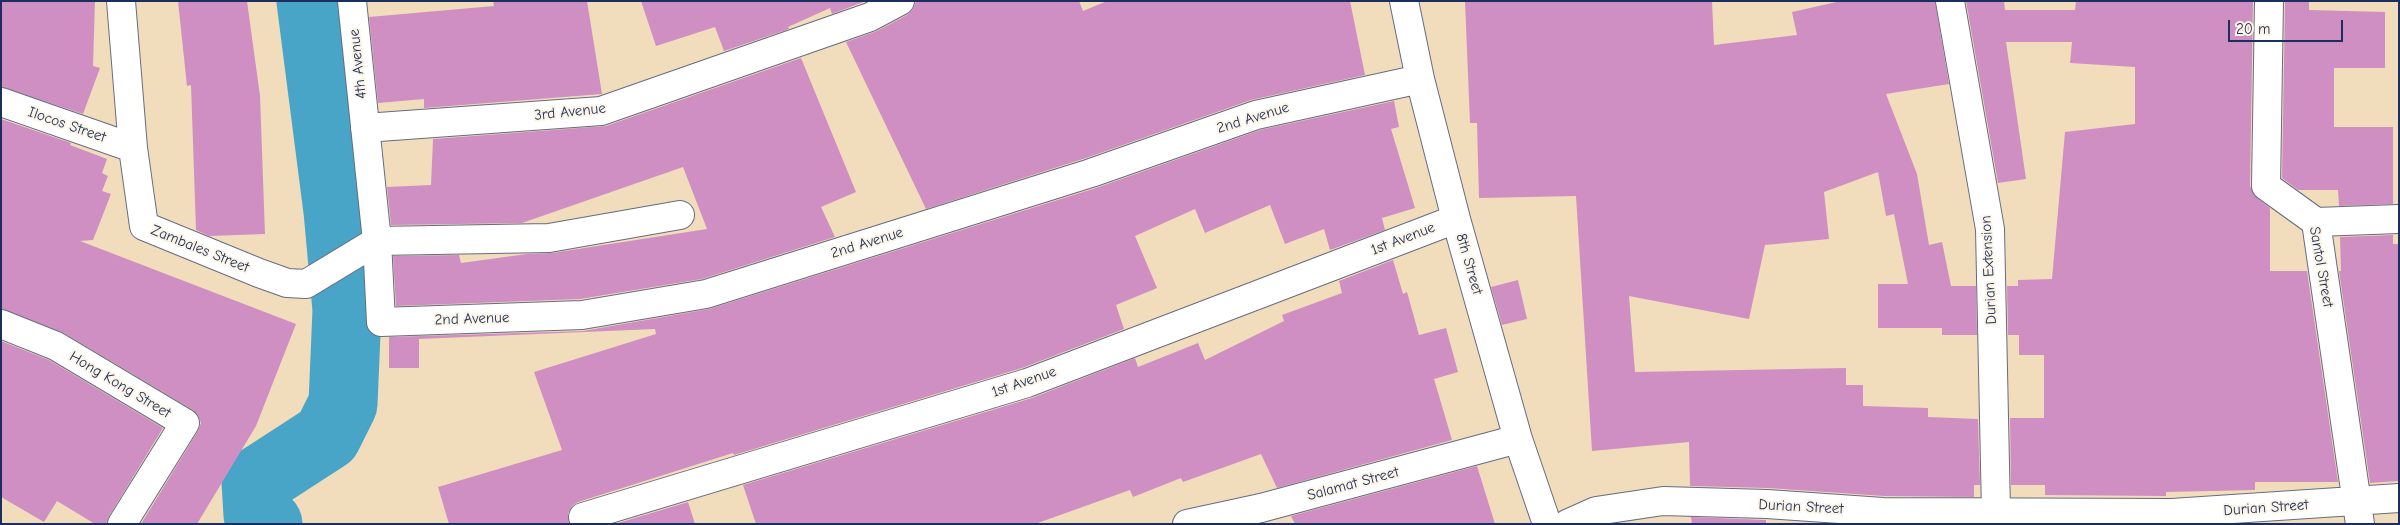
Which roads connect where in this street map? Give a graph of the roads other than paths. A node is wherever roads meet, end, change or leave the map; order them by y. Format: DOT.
graph roads {
  1 [pos="120,1"];
  2 [pos="352,1"];
  3 [pos="900,1"];
  4 [pos="1404,1"];
  5 [pos="1950,1"];
  6 [pos="2269,1"];
  7 [pos="1420,79"];
  8 [pos="1,102"];
  9 [pos="365,128"];
  10 [pos="133,148"];
  11 [pos="680,215"];
  12 [pos="1456,219"];
  13 [pos="2399,219"];
  14 [pos="2316,222"];
  15 [pos="377,241"];
  16 [pos="1,324"];
  17 [pos="1518,439"];
  18 [pos="2399,498"];
  19 [pos="1996,512"];
  20 [pos="2358,513"];
  21 [pos="1263,516"];
  22 [pos="583,517"];
  23 [pos="122,524"];
  24 [pos="1186,524"];
  25 [pos="1547,524"];
  26 [pos="1567,524"];
  1 -- 10 [label="street, Zambales Street"];
  2 -- 9 [label="street, 4th Avenue"];
  3 -- 9 [label="street, 3rd Avenue"];
  4 -- 7 [label="street, 8th Street"];
  5 -- 19 [label="street, Durian Extension"];
  6 -- 14 [label="street, Santol Street"];
  7 -- 12 [label="street, 8th Street"];
  7 -- 15 [label="street, 2nd Avenue"];
  8 -- 10 [label="street, Ilocos Street"];
  9 -- 15 [label="street"];
  10 -- 15 [label="street, Zambales Street"];
  11 -- 15 [label="street"];
  12 -- 17 [label="street, 8th Street"];
  12 -- 22 [label="street, 1st Avenue"];
  13 -- 14 [label="street"];
  14 -- 20 [label="street, Santol Street"];
  16 -- 23 [label="street, Hong Kong Street"];
  17 -- 21 [label="street, Salamat Street"];
  17 -- 25 [label="street, 8th Street"];
  18 -- 20 [label="street, Durian Street"];
  19 -- 20 [label="street, Durian Street"];
  19 -- 26 [label="street, Durian Street"];
  21 -- 24 [label="street, Salamat Street"];
}
